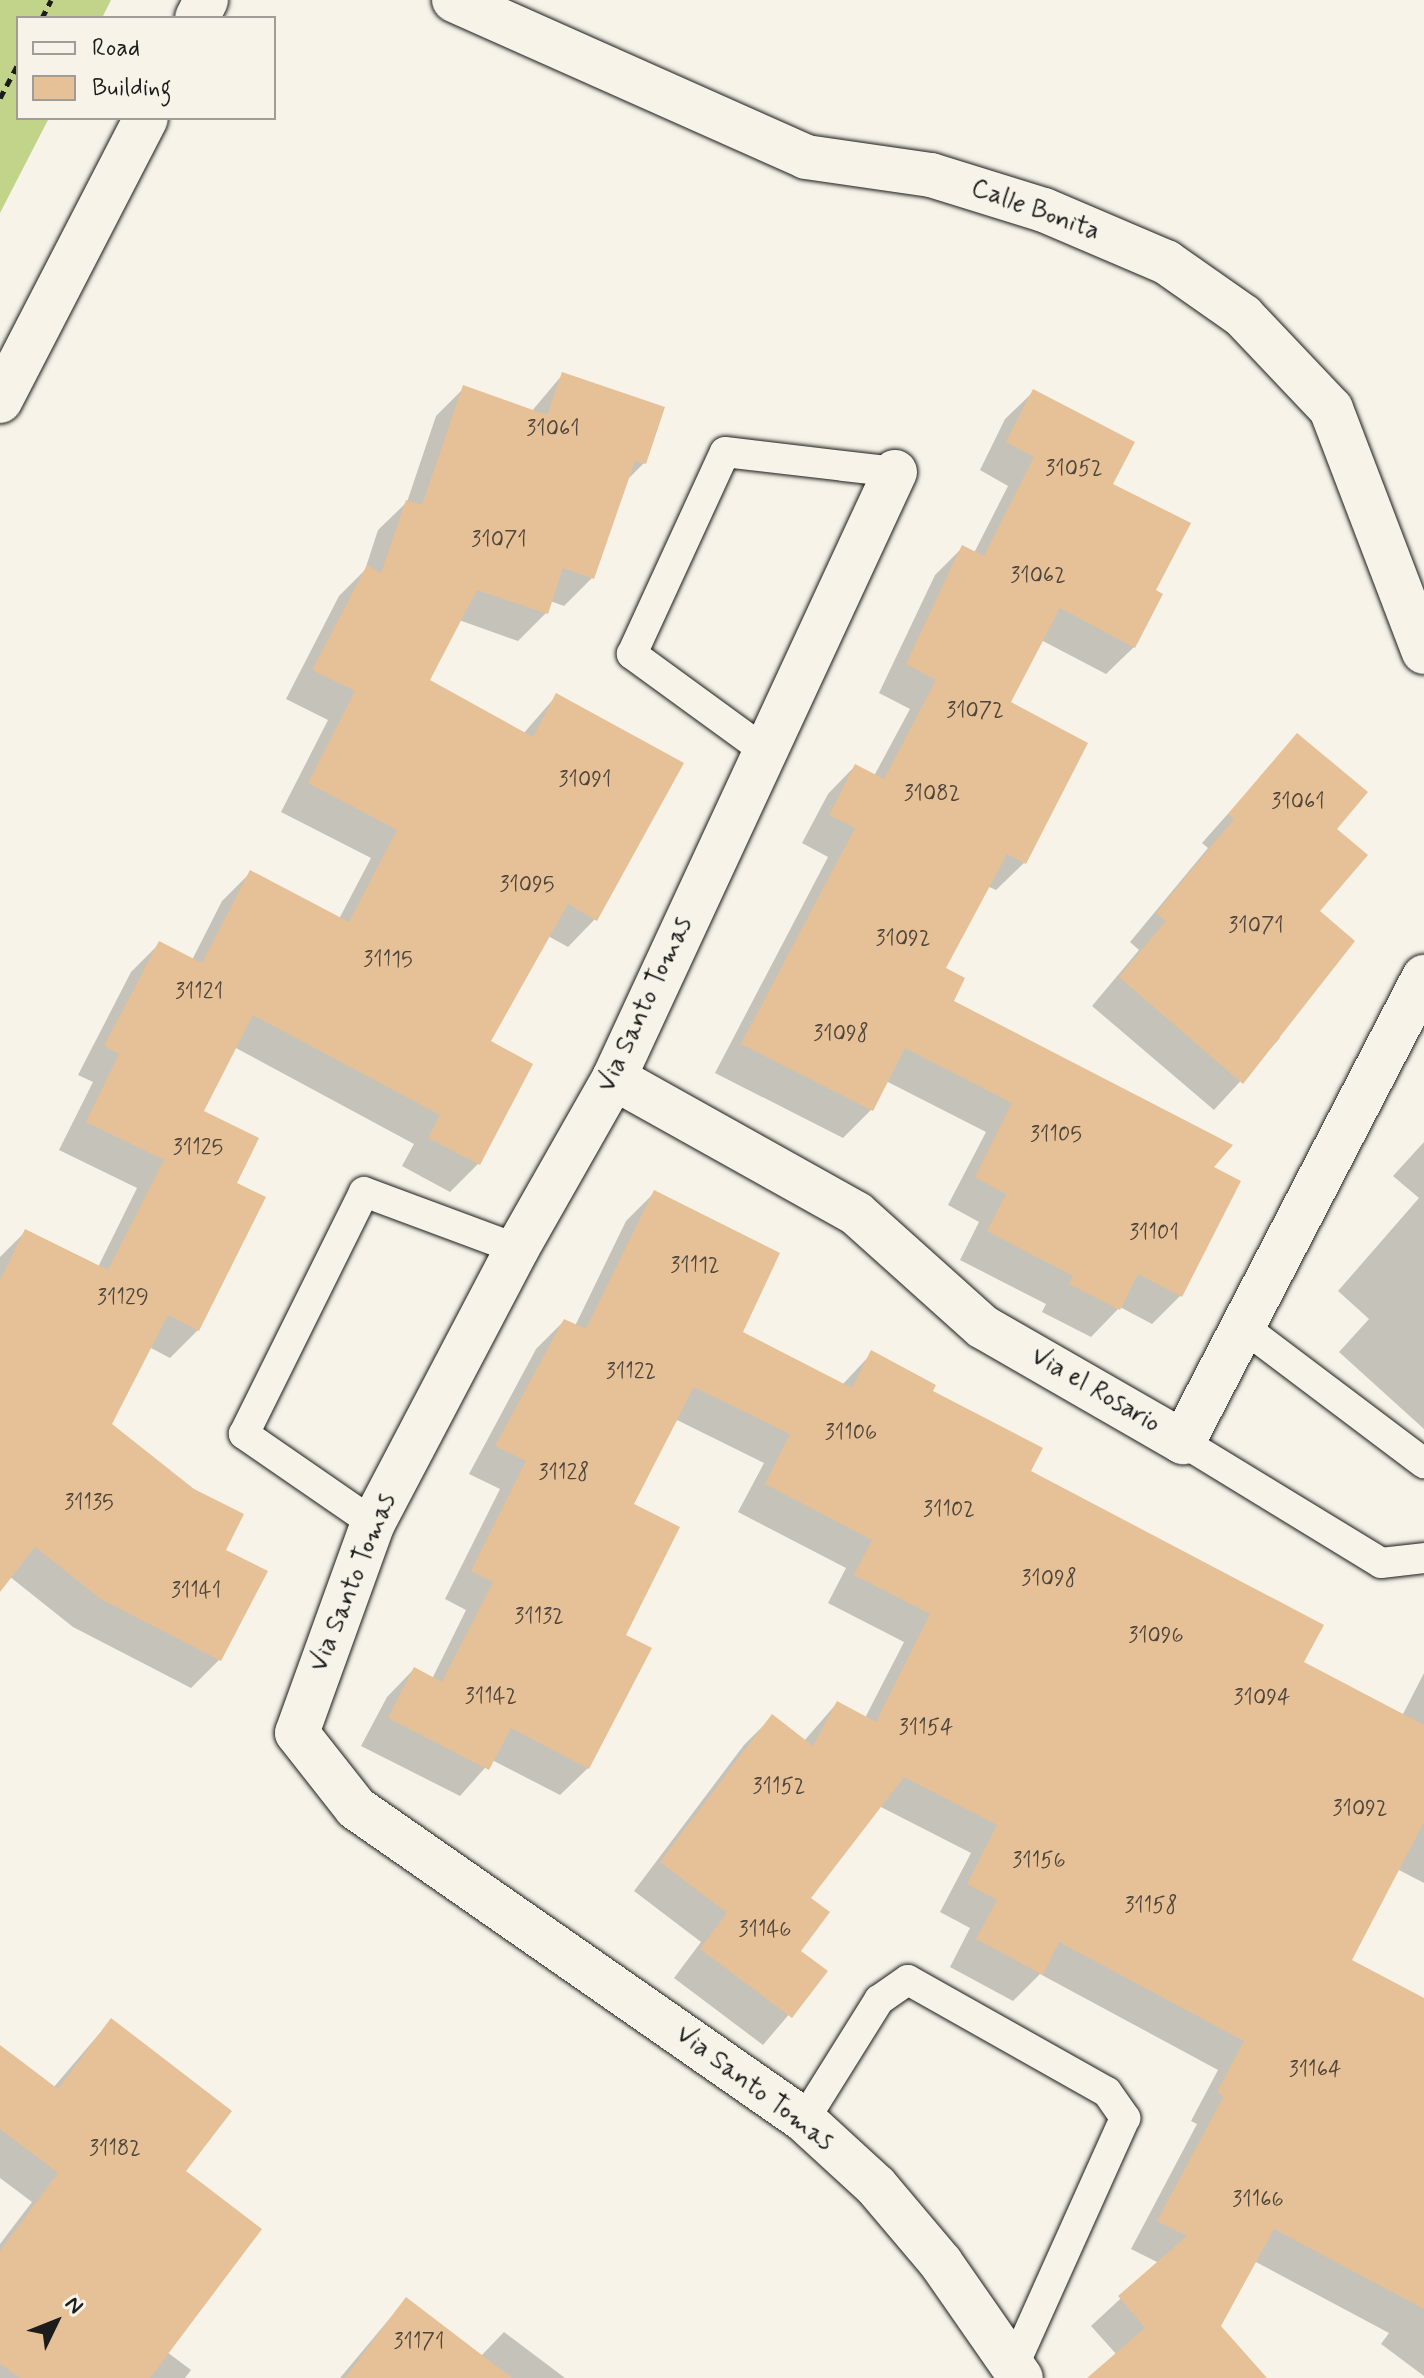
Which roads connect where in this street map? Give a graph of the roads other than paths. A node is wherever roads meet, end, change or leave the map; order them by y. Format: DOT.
graph roads {
  1 [pos="454,0"];
  2 [pos="145,120"];
  3 [pos="0,401"];
  4 [pos="895,472"];
  5 [pos="1424,652"];
  6 [pos="765,751"];
  7 [pos="1424,977"];
  8 [pos="614,1078"];
  9 [pos="517,1249"];
  10 [pos="1242,1326"];
  11 [pos="1183,1442"];
  12 [pos="1424,1463"];
  13 [pos="373,1523"];
  14 [pos="1424,1558"];
  15 [pos="804,2120"];
  16 [pos="1017,2372"];
  1 -- 5 [label="street, Calle Bonita"];
  2 -- 3 [label="street"];
  4 -- 6 [label="street, Via Santo Tomas"];
  4 -- 6 [label="lane"];
  6 -- 8 [label="street, Via Santo Tomas"];
  7 -- 10 [label="street, Via el Rosario"];
  8 -- 9 [label="street, Via Santo Tomas"];
  8 -- 11 [label="street, Via el Rosario"];
  9 -- 13 [label="street, Via Santo Tomas"];
  9 -- 13 [label="lane"];
  10 -- 11 [label="street, Via el Rosario"];
  10 -- 12 [label="lane"];
  11 -- 14 [label="lane"];
  13 -- 15 [label="street, Via Santo Tomas"];
  15 -- 16 [label="street, Via Santo Tomas"];
  15 -- 16 [label="lane"];
}
